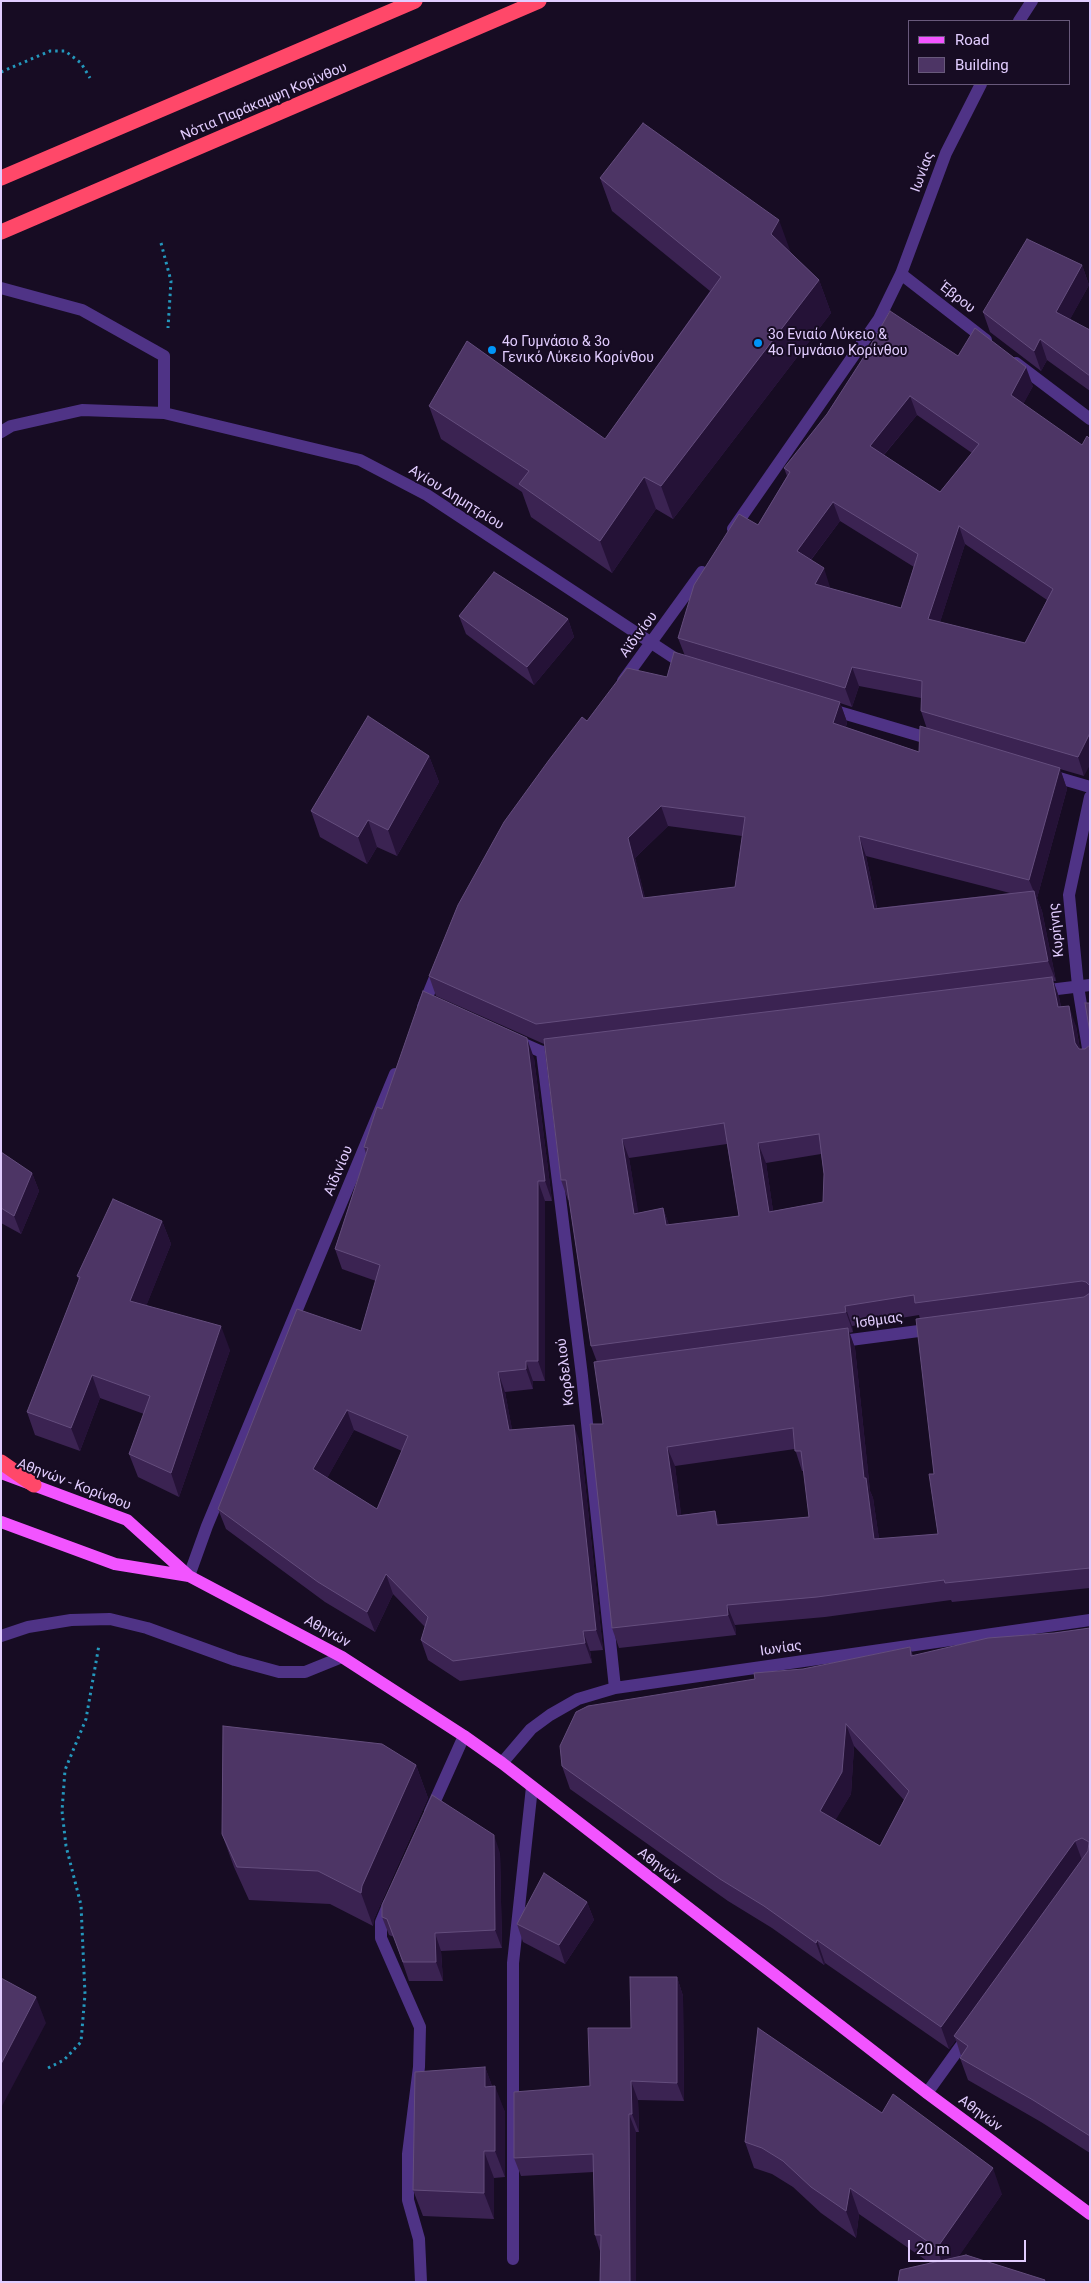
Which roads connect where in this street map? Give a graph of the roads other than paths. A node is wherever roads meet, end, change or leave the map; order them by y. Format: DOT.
graph roads {
  1 [pos="415,1"];
  2 [pos="539,1"];
  3 [pos="1032,1"];
  4 [pos="1020,20"];
  5 [pos="980,85"];
  6 [pos="1,178"];
  7 [pos="1,232"];
  8 [pos="901,274"];
  9 [pos="1,288"];
  10 [pos="164,413"];
  11 [pos="1090,419"];
  12 [pos="1,432"];
  13 [pos="726,540"];
  14 [pos="708,564"];
  15 [pos="652,644"];
  16 [pos="700,670"];
  17 [pos="617,689"];
  18 [pos="814,704"];
  19 [pos="947,744"];
  20 [pos="1033,770"];
  21 [pos="1090,787"];
  22 [pos="1090,797"];
  23 [pos="445,954"];
  24 [pos="1084,986"];
  25 [pos="1030,992"];
  26 [pos="418,1018"];
  27 [pos="506,1036"];
  28 [pos="571,1049"];
  29 [pos="542,1052"];
  30 [pos="1090,1061"];
  31 [pos="399,1065"];
  32 [pos="943,1328"];
  33 [pos="826,1344"];
  34 [pos="1,1462"];
  35 [pos="1,1473"];
  36 [pos="34,1485"];
  37 [pos="1,1522"];
  38 [pos="189,1576"];
  39 [pos="1090,1620"];
  40 [pos="1,1636"];
  41 [pos="342,1657"];
  42 [pos="615,1688"];
  43 [pos="464,1736"];
  44 [pos="502,1763"];
  45 [pos="532,1787"];
  46 [pos="424,1825"];
  47 [pos="396,1887"];
  48 [pos="974,2029"];
  49 [pos="927,2093"];
  50 [pos="1090,2214"];
  51 [pos="513,2259"];
  52 [pos="421,2282"];
  1 -- 6 [label="highway"];
  2 -- 7 [label="highway, Νότια Παράκαμψη Κορίνθου"];
  3 -- 4 [label="street"];
  5 -- 8 [label="street, Ιωνίας"];
  8 -- 11 [label="street, Έβρου"];
  8 -- 13 [label="street"];
  9 -- 10 [label="street"];
  10 -- 12 [label="street, Αγίου Δημητρίου"];
  10 -- 15 [label="street, Αγίου Δημητρίου"];
  14 -- 15 [label="street, Αϊδινίου"];
  15 -- 16 [label="street, Αγίου Δημητρίου"];
  15 -- 17 [label="street, Αϊδινίου"];
  18 -- 19 [label="street"];
  20 -- 21 [label="street"];
  22 -- 24 [label="street, Κυρήνης"];
  23 -- 26 [label="street"];
  24 -- 25 [label="street"];
  24 -- 30 [label="street, Κυρήνης"];
  27 -- 29 [label="street"];
  28 -- 29 [label="street"];
  29 -- 42 [label="street, Κορδελιού"];
  31 -- 38 [label="street, Αϊδινίου"];
  32 -- 33 [label="street, Ίσθμιας"];
  34 -- 36 [label="highway"];
  35 -- 36 [label="main road, Αθηνών - Κορίνθου"];
  36 -- 38 [label="main road, Αθηνών - Κορίνθου"];
  37 -- 38 [label="main road"];
  38 -- 41 [label="main road, Αθηνών"];
  39 -- 42 [label="street, Ιωνίας"];
  40 -- 41 [label="street"];
  41 -- 43 [label="main road, Αθηνών"];
  42 -- 44 [label="street, Ιωνίας"];
  43 -- 44 [label="main road, Αθηνών"];
  43 -- 46 [label="street"];
  44 -- 45 [label="main road, Αθηνών"];
  45 -- 49 [label="main road, Αθηνών"];
  45 -- 51 [label="street"];
  47 -- 52 [label="street"];
  48 -- 49 [label="street"];
  49 -- 50 [label="main road, Αθηνών"];
}
